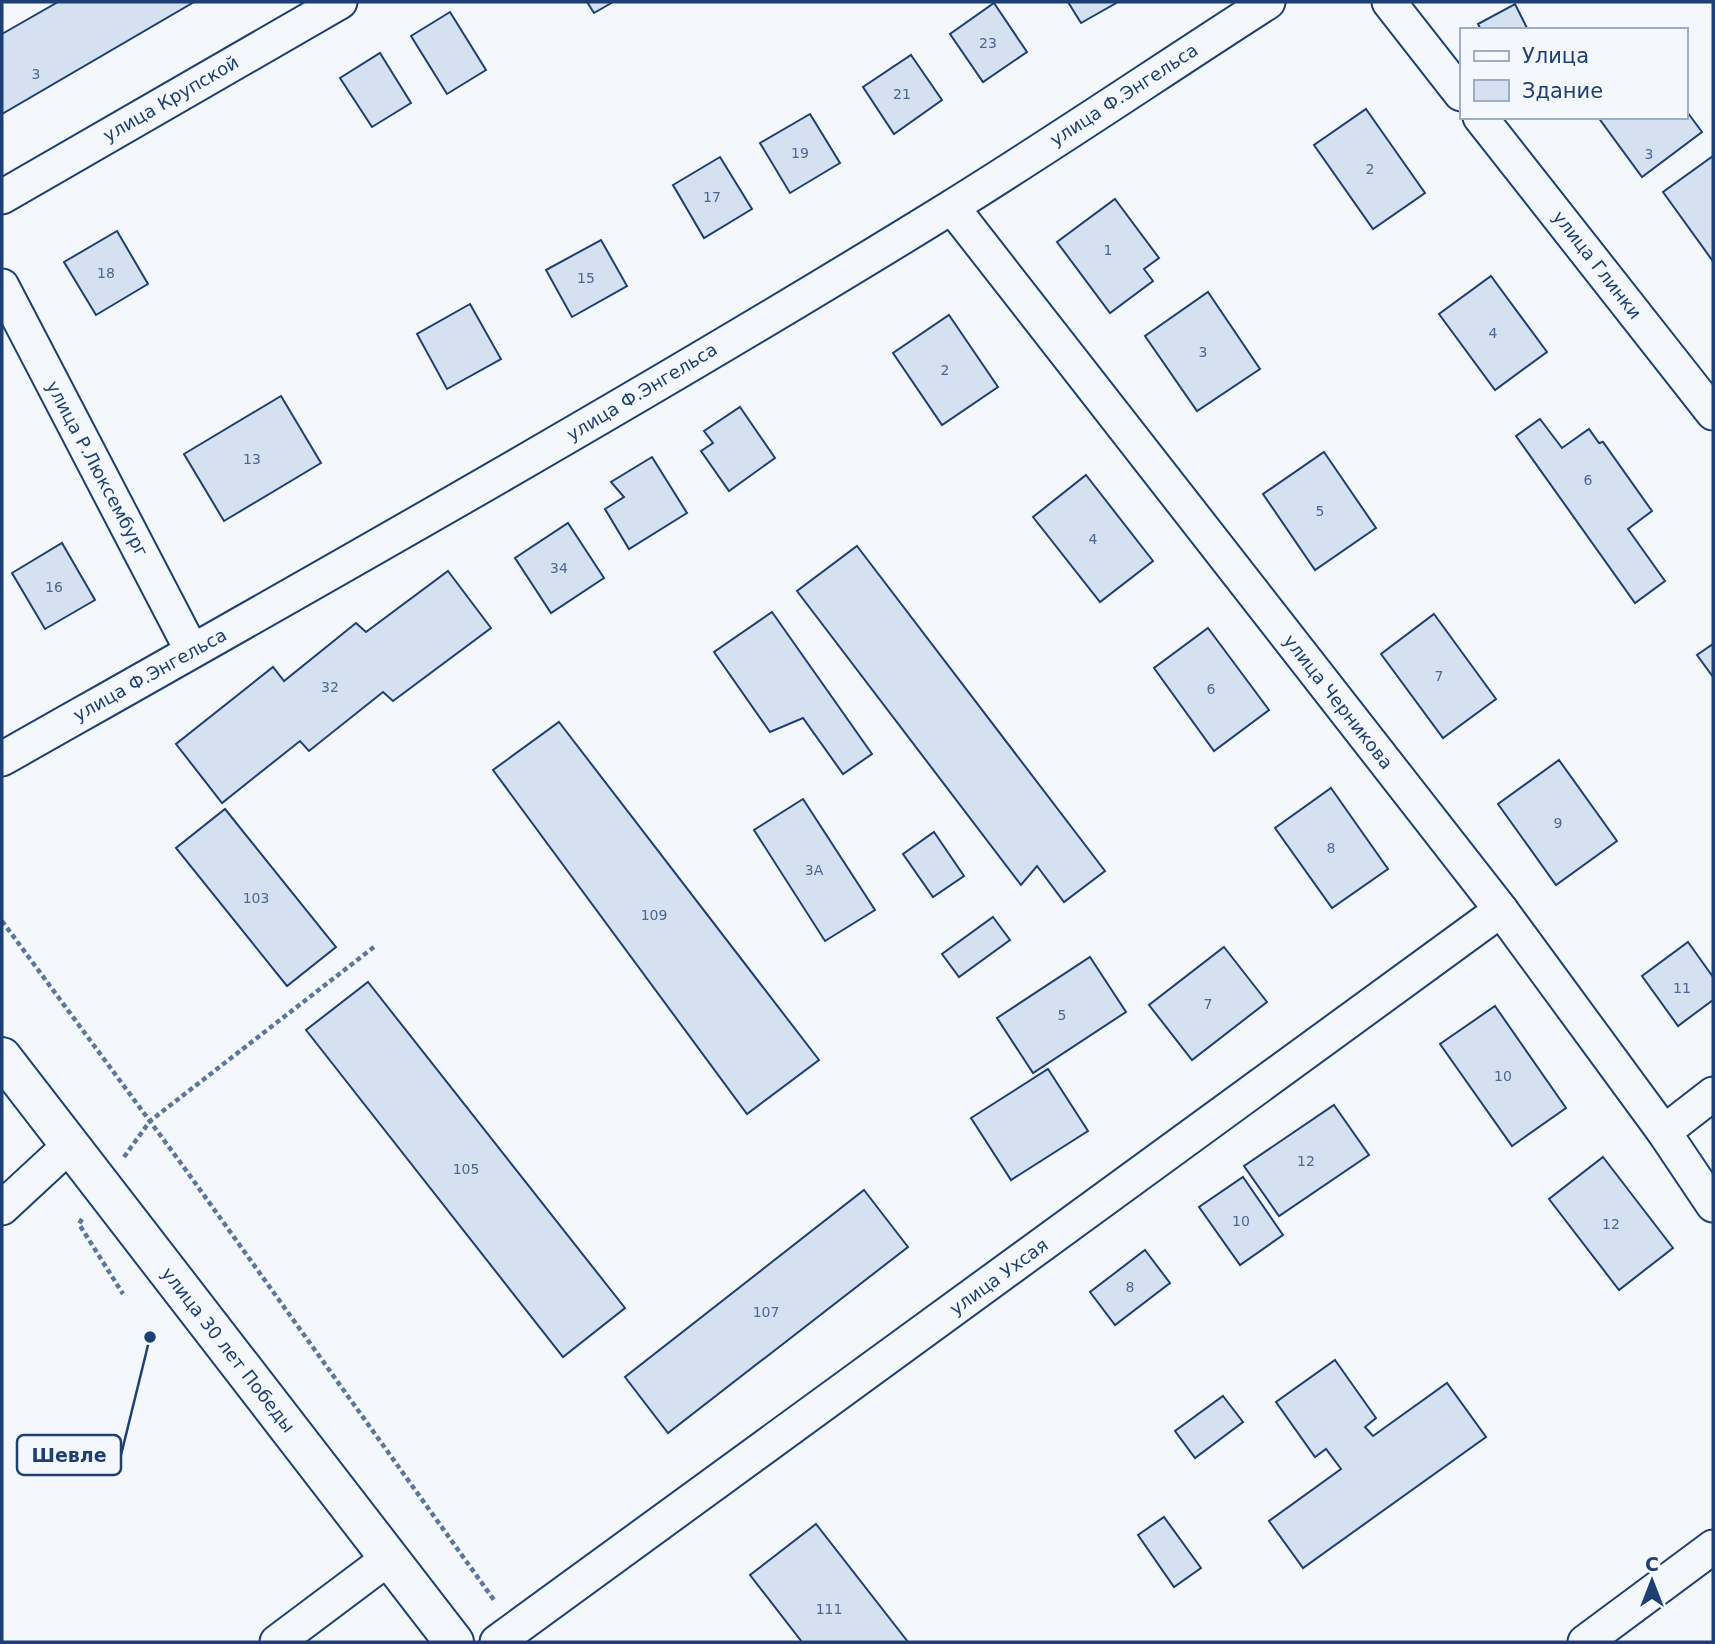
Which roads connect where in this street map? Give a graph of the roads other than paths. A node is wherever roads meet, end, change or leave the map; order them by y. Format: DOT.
graph roads {
  1 [pos="340,2"];
  2 [pos="1268,2"];
  3 [pos="1389,2"];
  4 [pos="1460,93"];
  5 [pos="1482,119"];
  6 [pos="2,197"];
  7 [pos="952,207"];
  8 [pos="2,286"];
  9 [pos="1713,412"];
  10 [pos="192,651"];
  11 [pos="2,759"];
  12 [pos="1500,910"];
  13 [pos="2,1057"];
  14 [pos="1713,1094"];
  15 [pos="1664,1132"];
  16 [pos="70,1145"];
  17 [pos="1713,1205"];
  18 [pos="2,1208"];
  19 [pos="1713,1547"];
  20 [pos="389,1558"];
  21 [pos="506,1636"];
  22 [pos="277,1642"];
  23 [pos="454,1642"];
  24 [pos="1585,1642"];
  1 -- 6 [label="street, улица Крупской"];
  2 -- 7 [label="street, улица Ф.Энгельса"];
  3 -- 4 [label="street"];
  5 -- 9 [label="street, улица Глинки"];
  7 -- 10 [label="street, улица Ф.Энгельса"];
  7 -- 12 [label="street, улица Черникова"];
  8 -- 10 [label="street, улица Р.Люксембург"];
  10 -- 11 [label="street, улица Ф.Энгельса"];
  12 -- 15 [label="street, улица Черникова"];
  12 -- 21 [label="street, улица Ухсая"];
  13 -- 16 [label="street, улица 30 лет Победы"];
  14 -- 15 [label="street"];
  15 -- 17 [label="street, улица Черникова"];
  16 -- 18 [label="street"];
  16 -- 20 [label="street, улица 30 лет Победы"];
  19 -- 24 [label="street"];
  20 -- 22 [label="street"];
  20 -- 23 [label="street, улица 30 лет Победы"];
}
